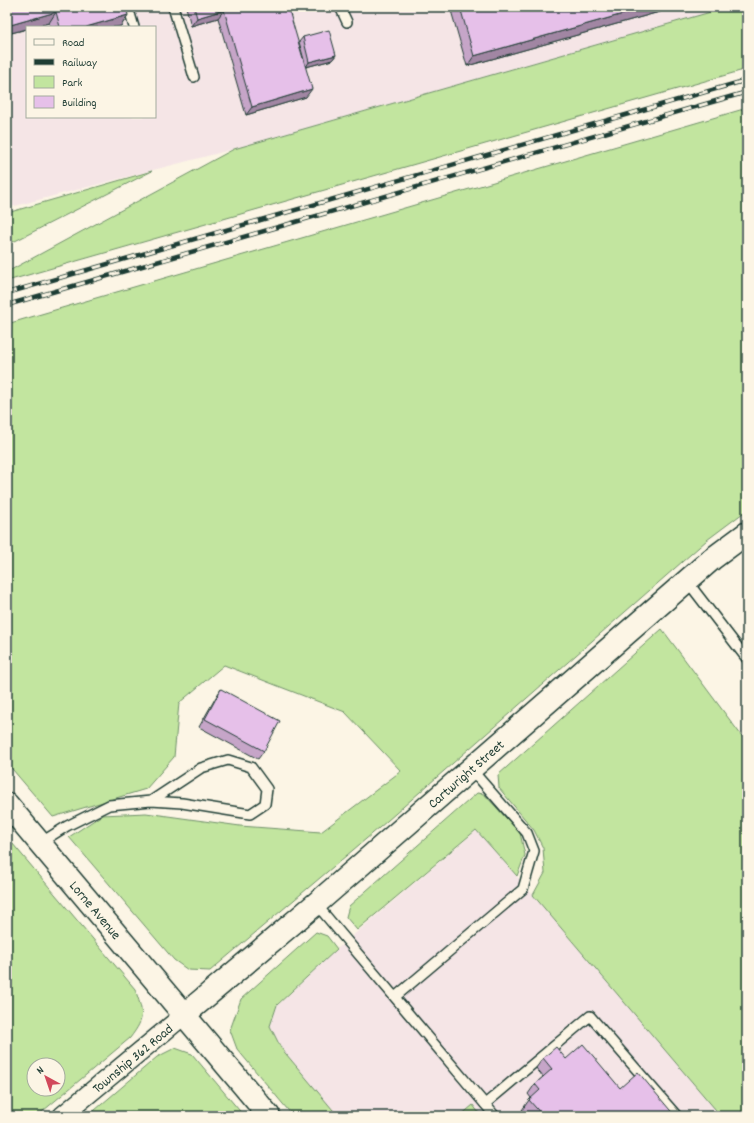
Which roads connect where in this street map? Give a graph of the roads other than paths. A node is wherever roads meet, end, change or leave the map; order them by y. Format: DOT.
graph roads {
  1 [pos="128,7"];
  2 [pos="173,7"];
  3 [pos="340,7"];
  4 [pos="347,22"];
  5 [pos="134,26"];
  6 [pos="194,77"];
  7 [pos="747,533"];
  8 [pos="687,581"];
  9 [pos="747,659"];
  10 [pos="471,769"];
  11 [pos="151,801"];
  12 [pos="7,804"];
  13 [pos="40,844"];
  14 [pos="316,904"];
  15 [pos="395,997"];
  16 [pos="184,1015"];
  17 [pos="485,1104"];
  18 [pos="62,1116"];
  19 [pos="269,1116"];
  20 [pos="494,1116"];
  21 [pos="677,1116"];
  1 -- 5 [label="lane"];
  2 -- 6 [label="lane"];
  3 -- 4 [label="lane"];
  7 -- 8 [label="street, Cartwright Street"];
  8 -- 9 [label="lane"];
  8 -- 10 [label="street, Cartwright Street"];
  10 -- 14 [label="street, Cartwright Street"];
  10 -- 15 [label="lane"];
  11 -- 11 [label="lane"];
  11 -- 13 [label="lane"];
  12 -- 13 [label="street, Lorne Avenue"];
  13 -- 16 [label="street, Lorne Avenue"];
  14 -- 15 [label="lane"];
  14 -- 16 [label="street, Cartwright Street"];
  15 -- 17 [label="lane"];
  16 -- 18 [label="street, Township 362 Road"];
  16 -- 19 [label="street, Lorne Avenue"];
  17 -- 20 [label="lane"];
  17 -- 21 [label="lane"];
}
